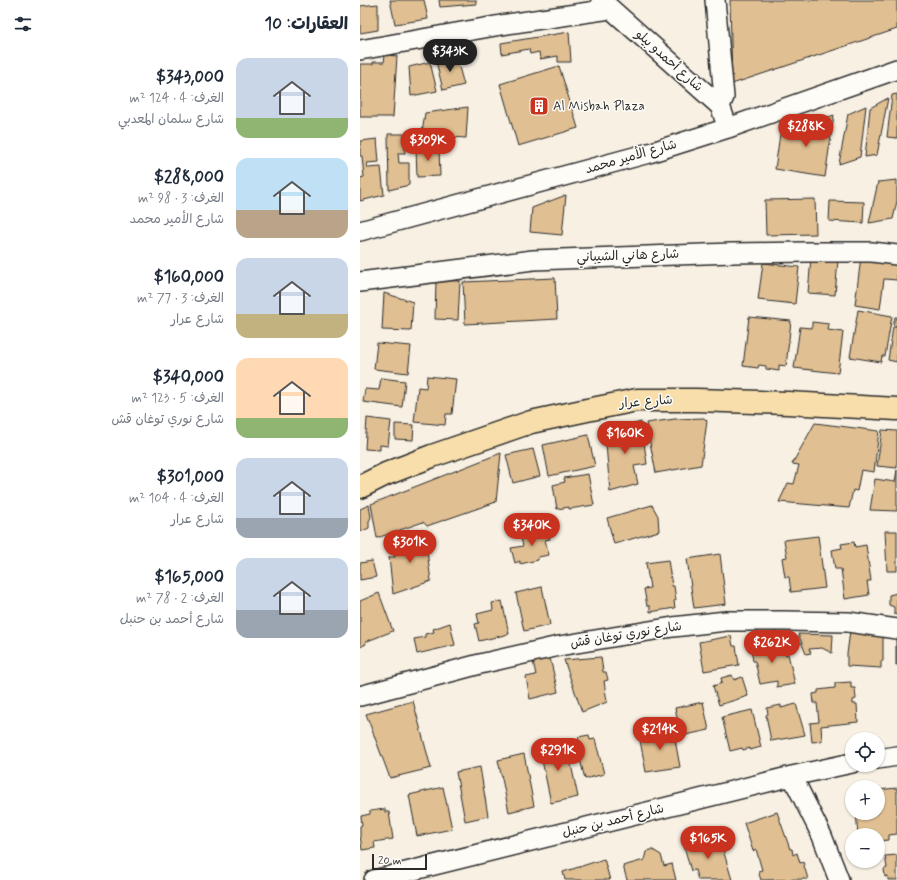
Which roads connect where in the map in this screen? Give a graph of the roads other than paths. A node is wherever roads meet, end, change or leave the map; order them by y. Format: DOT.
graph roads {
  1 [pos="715,0"];
  2 [pos="606,4"];
  3 [pos="360,50"];
  4 [pos="897,69"];
  5 [pos="720,106"];
  6 [pos="728,128"];
  7 [pos="360,230"];
  8 [pos="897,255"];
  9 [pos="360,282"];
  10 [pos="897,409"];
  11 [pos="360,487"];
  12 [pos="897,629"];
  13 [pos="360,696"];
  14 [pos="897,756"];
  15 [pos="885,758"];
  16 [pos="845,765"];
  17 [pos="792,776"];
  18 [pos="374,880"];
  19 [pos="839,880"];
  1 -- 5 [label="street"];
  2 -- 3 [label="street"];
  2 -- 5 [label="street, شارع أحمدو بيلو"];
  4 -- 6 [label="street, شارع الأمير محمد"];
  5 -- 6 [label="street, شارع أحمدو بيلو"];
  6 -- 7 [label="street, شارع الأمير محمد"];
  8 -- 9 [label="street, شارع هاني الشيباني"];
  10 -- 11 [label="main road, شارع عرار"];
  12 -- 13 [label="street, شارع نوري توغان قش"];
  14 -- 15 [label="street"];
  16 -- 17 [label="street, شارع أحمد بن حنبل"];
  17 -- 18 [label="street, شارع أحمد بن حنبل"];
  17 -- 19 [label="street"];
}
